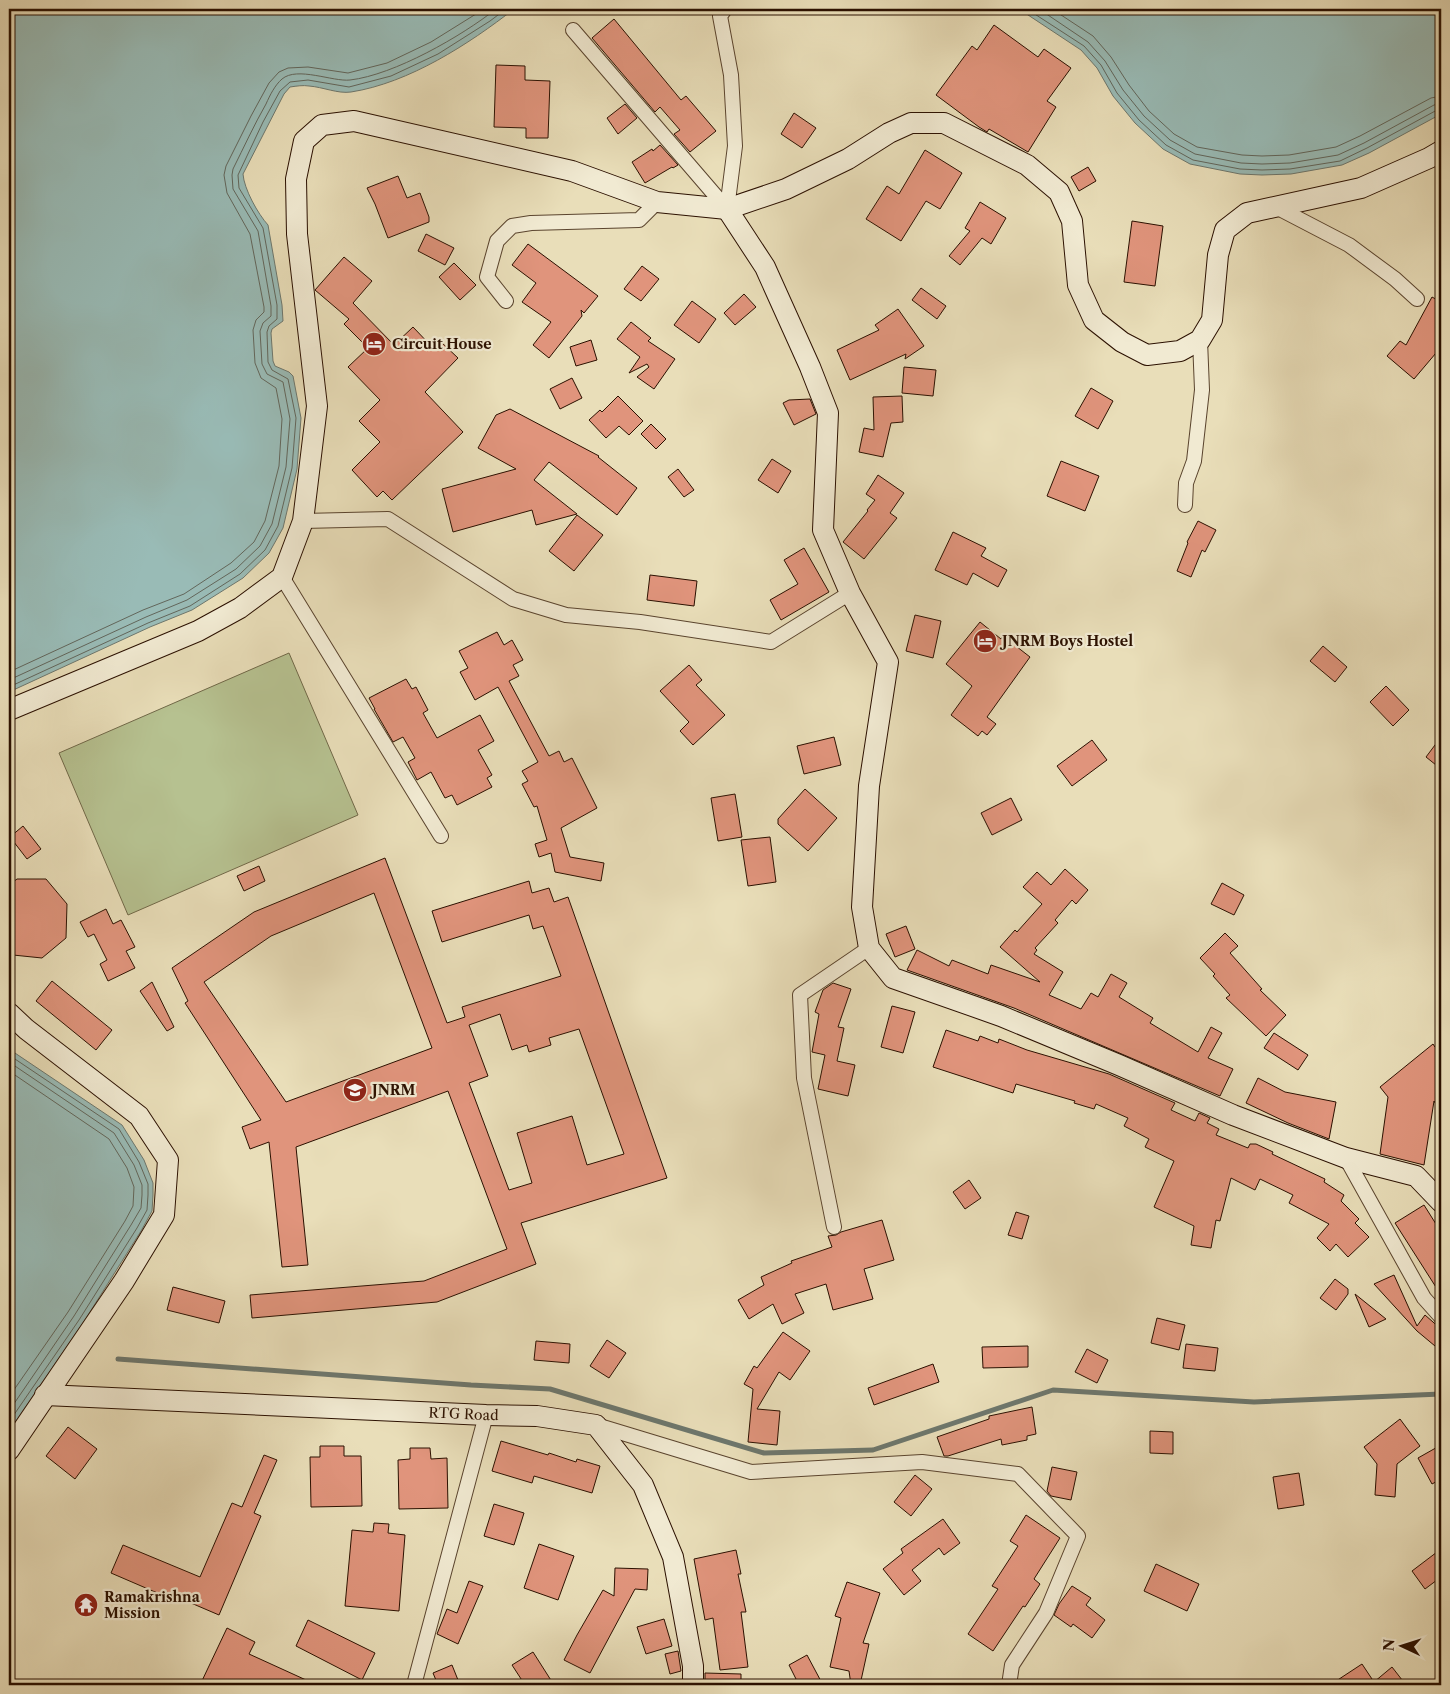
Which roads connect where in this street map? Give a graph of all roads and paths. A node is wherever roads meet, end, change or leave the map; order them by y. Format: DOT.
graph roads {
  1 [pos="725,9"];
  2 [pos="573,30"];
  3 [pos="1441,151"];
  4 [pos="657,202"];
  5 [pos="1276,207"];
  6 [pos="728,209"];
  7 [pos="1417,299"];
  8 [pos="506,301"];
  9 [pos="1200,340"];
  10 [pos="1185,505"];
  11 [pos="303,521"];
  12 [pos="282,577"];
  13 [pos="850,593"];
  14 [pos="9,710"];
  15 [pos="441,836"];
  16 [pos="869,948"];
  17 [pos="9,1013"];
  18 [pos="1346,1158"];
  19 [pos="1441,1202"];
  20 [pos="834,1227"];
  21 [pos="1441,1317"];
  22 [pos="45,1395"];
  23 [pos="486,1416"];
  24 [pos="596,1425"];
  25 [pos="9,1450"];
  26 [pos="414,1685"];
  27 [pos="693,1685"];
  28 [pos="1009,1685"];
  1 -- 6 [label="street"];
  2 -- 6 [label="street"];
  3 -- 5 [label="main road"];
  4 -- 6 [label="main road"];
  4 -- 8 [label="street"];
  4 -- 11 [label="main road"];
  5 -- 7 [label="street"];
  5 -- 9 [label="main road"];
  6 -- 9 [label="main road"];
  6 -- 13 [label="main road"];
  9 -- 10 [label="street"];
  11 -- 12 [label="main road"];
  11 -- 13 [label="street"];
  12 -- 14 [label="main road"];
  12 -- 15 [label="street"];
  13 -- 16 [label="main road"];
  16 -- 18 [label="main road"];
  16 -- 20 [label="street"];
  17 -- 22 [label="main road"];
  18 -- 19 [label="main road"];
  18 -- 21 [label="street"];
  22 -- 23 [label="main road, RTG Road"];
  22 -- 25 [label="main road"];
  23 -- 24 [label="main road, RTG Road"];
  23 -- 26 [label="street"];
  24 -- 27 [label="main road"];
  24 -- 28 [label="street"];
}
